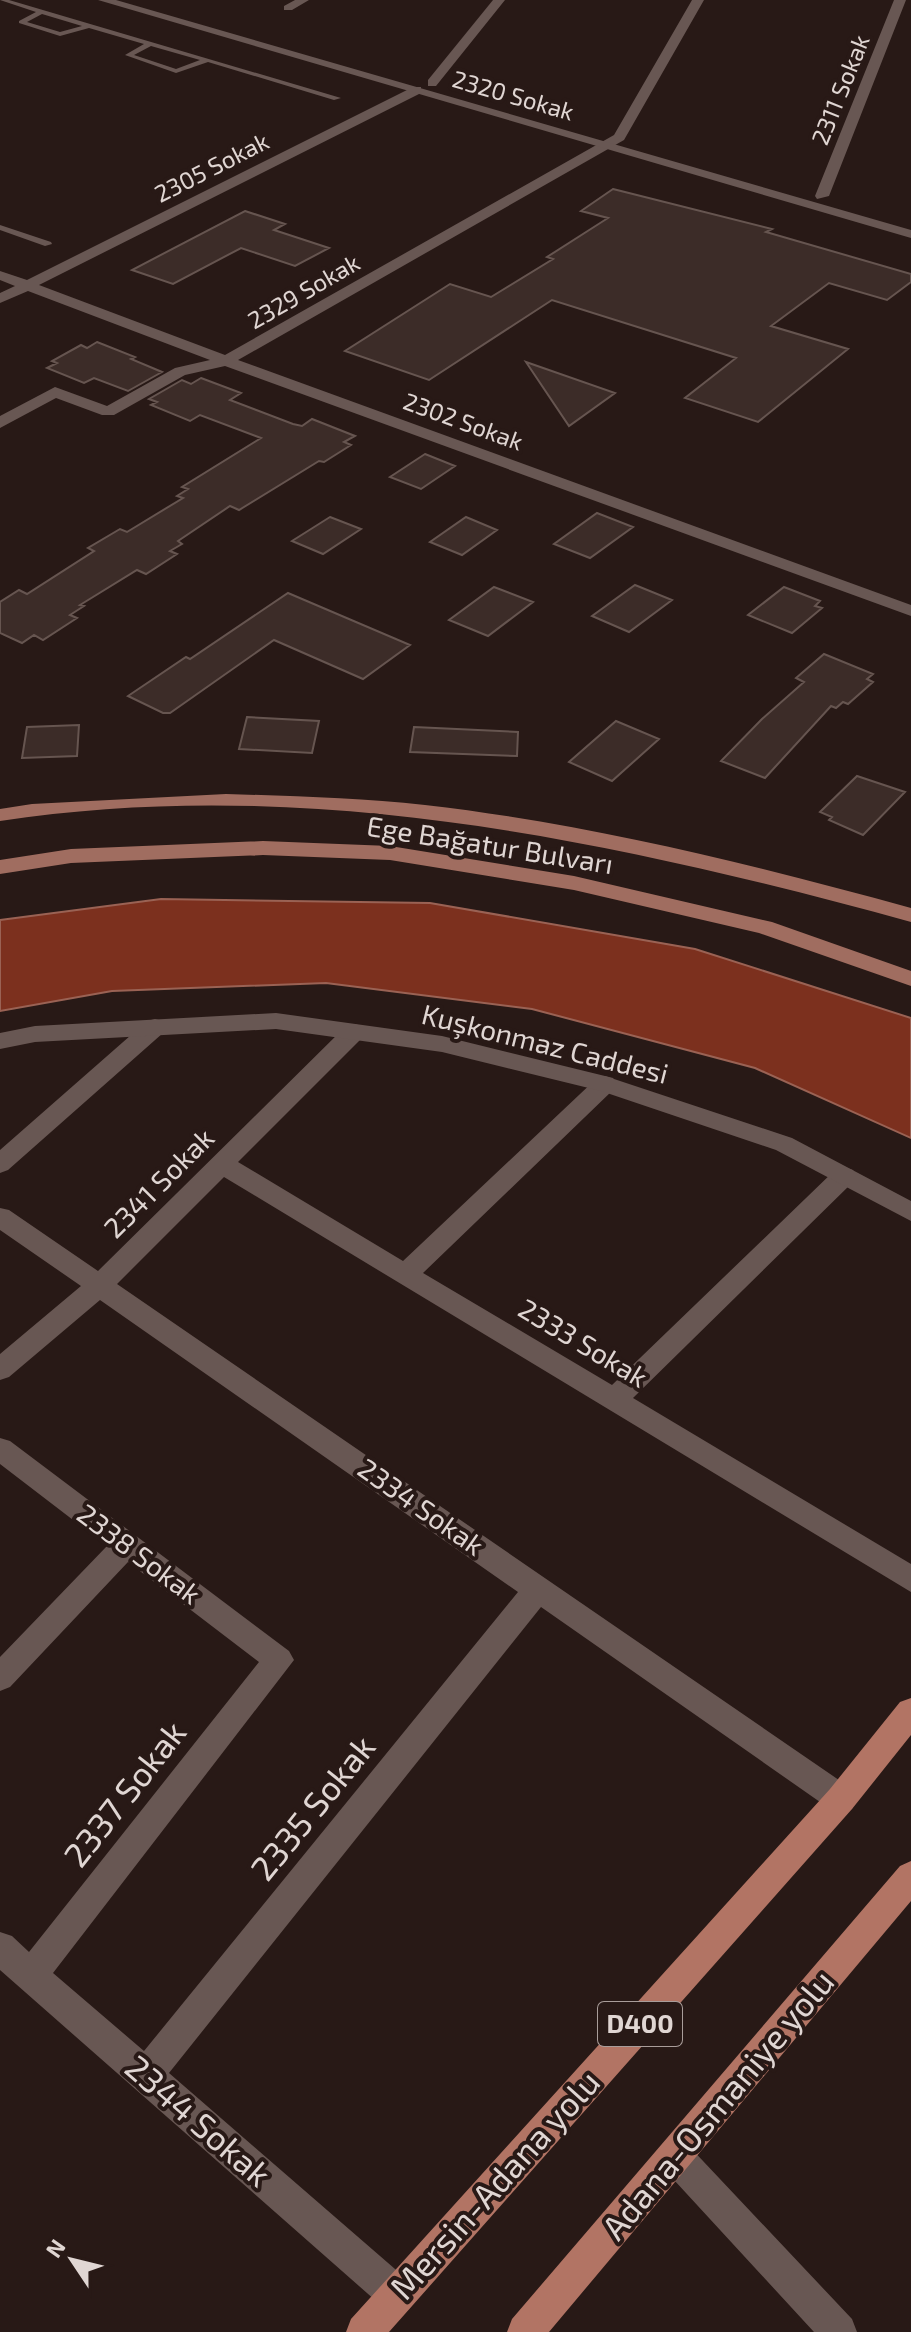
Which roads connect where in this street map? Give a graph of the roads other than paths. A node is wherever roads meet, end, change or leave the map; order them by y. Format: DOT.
graph roads {
  1 [pos="2,0"];
  2 [pos="104,0"];
  3 [pos="143,0"];
  4 [pos="303,0"];
  5 [pos="499,0"];
  6 [pos="696,0"];
  7 [pos="900,0"];
  8 [pos="288,8"];
  9 [pos="41,12"];
  10 [pos="88,26"];
  11 [pos="149,44"];
  12 [pos="205,61"];
  13 [pos="432,83"];
  14 [pos="417,90"];
  15 [pos="337,98"];
  16 [pos="619,137"];
  17 [pos="606,146"];
  18 [pos="822,196"];
  19 [pos="911,220"];
  20 [pos="0,227"];
  21 [pos="911,234"];
  22 [pos="48,244"];
  23 [pos="0,275"];
  24 [pos="27,285"];
  25 [pos="0,299"];
  26 [pos="226,361"];
  27 [pos="0,423"];
  28 [pos="911,611"];
  29 [pos="0,815"];
  30 [pos="0,867"];
  31 [pos="911,915"];
  32 [pos="911,979"];
  33 [pos="155,1027"];
  34 [pos="354,1032"];
  35 [pos="0,1041"];
  36 [pos="605,1084"];
  37 [pos="0,1164"];
  38 [pos="222,1164"];
  39 [pos="844,1176"];
  40 [pos="911,1212"];
  41 [pos="0,1217"];
  42 [pos="406,1274"];
  43 [pos="100,1285"];
  44 [pos="0,1369"];
  45 [pos="615,1399"];
  46 [pos="0,1449"];
  47 [pos="126,1545"];
  48 [pos="911,1579"];
  49 [pos="539,1588"];
  50 [pos="279,1660"];
  51 [pos="0,1677"];
  52 [pos="911,1712"];
  53 [pos="841,1799"];
  54 [pos="911,1877"];
  55 [pos="0,1948"];
  56 [pos="31,1975"];
  57 [pos="146,2075"];
  58 [pos="675,2156"];
  59 [pos="397,2295"];
  60 [pos="364,2332"];
  61 [pos="525,2332"];
  62 [pos="839,2332"];
  1 -- 9 [label="lane"];
  2 -- 14 [label="street, 2320 Sokak"];
  3 -- 13 [label="street, 2320 Sokak"];
  4 -- 8 [label="street"];
  5 -- 13 [label="street"];
  6 -- 16 [label="street"];
  7 -- 18 [label="street, 2311 Sokak"];
  9 -- 10 [label="lane"];
  9 -- 10 [label="lane"];
  10 -- 11 [label="lane"];
  11 -- 12 [label="lane"];
  11 -- 12 [label="lane"];
  12 -- 15 [label="lane"];
  13 -- 16 [label="street, 2320 Sokak"];
  14 -- 17 [label="street, 2320 Sokak"];
  14 -- 24 [label="street, 2305 Sokak"];
  16 -- 17 [label="street, 2329 Sokak"];
  16 -- 18 [label="street, 2320 Sokak"];
  17 -- 21 [label="street, 2320 Sokak"];
  17 -- 26 [label="street, 2329 Sokak"];
  18 -- 19 [label="street, 2320 Sokak"];
  20 -- 22 [label="lane"];
  23 -- 24 [label="street, 2302 Sokak"];
  24 -- 25 [label="street, 2305 Sokak"];
  24 -- 26 [label="street, 2302 Sokak"];
  26 -- 27 [label="street, 2329 Sokak"];
  26 -- 28 [label="street, 2302 Sokak"];
  29 -- 31 [label="main road, Ege Bağatur Bulvarı"];
  30 -- 32 [label="main road, Ege Bağatur Bulvarı"];
  33 -- 34 [label="street, Kuşkonmaz Caddesi"];
  33 -- 35 [label="street, Kuşkonmaz Caddesi"];
  33 -- 37 [label="street"];
  34 -- 36 [label="street, Kuşkonmaz Caddesi"];
  34 -- 38 [label="street, 2341 Sokak"];
  36 -- 39 [label="street, Kuşkonmaz Caddesi"];
  36 -- 42 [label="street"];
  38 -- 42 [label="street, 2333 Sokak"];
  38 -- 43 [label="street, 2341 Sokak"];
  39 -- 40 [label="street, Kuşkonmaz Caddesi"];
  39 -- 45 [label="street"];
  41 -- 43 [label="street, 2334 Sokak"];
  42 -- 45 [label="street, 2333 Sokak"];
  43 -- 44 [label="street, 2341 Sokak"];
  43 -- 49 [label="street, 2334 Sokak"];
  45 -- 48 [label="street, 2333 Sokak"];
  46 -- 47 [label="street, 2338 Sokak"];
  47 -- 50 [label="street, 2338 Sokak"];
  47 -- 51 [label="street"];
  49 -- 53 [label="street, 2334 Sokak"];
  49 -- 57 [label="street, 2335 Sokak"];
  50 -- 56 [label="street, 2337 Sokak"];
  52 -- 53 [label="highway, Mersin-Adana yolu / D400"];
  53 -- 59 [label="highway, Mersin-Adana yolu / D400"];
  54 -- 58 [label="highway, Adana-Osmaniye yolu"];
  55 -- 56 [label="street, 2344 Sokak"];
  56 -- 57 [label="street, 2344 Sokak"];
  57 -- 59 [label="street, 2344 Sokak"];
  58 -- 61 [label="highway, Adana-Osmaniye yolu"];
  58 -- 62 [label="street"];
  59 -- 60 [label="highway, Mersin-Adana yolu / D400"];
}
